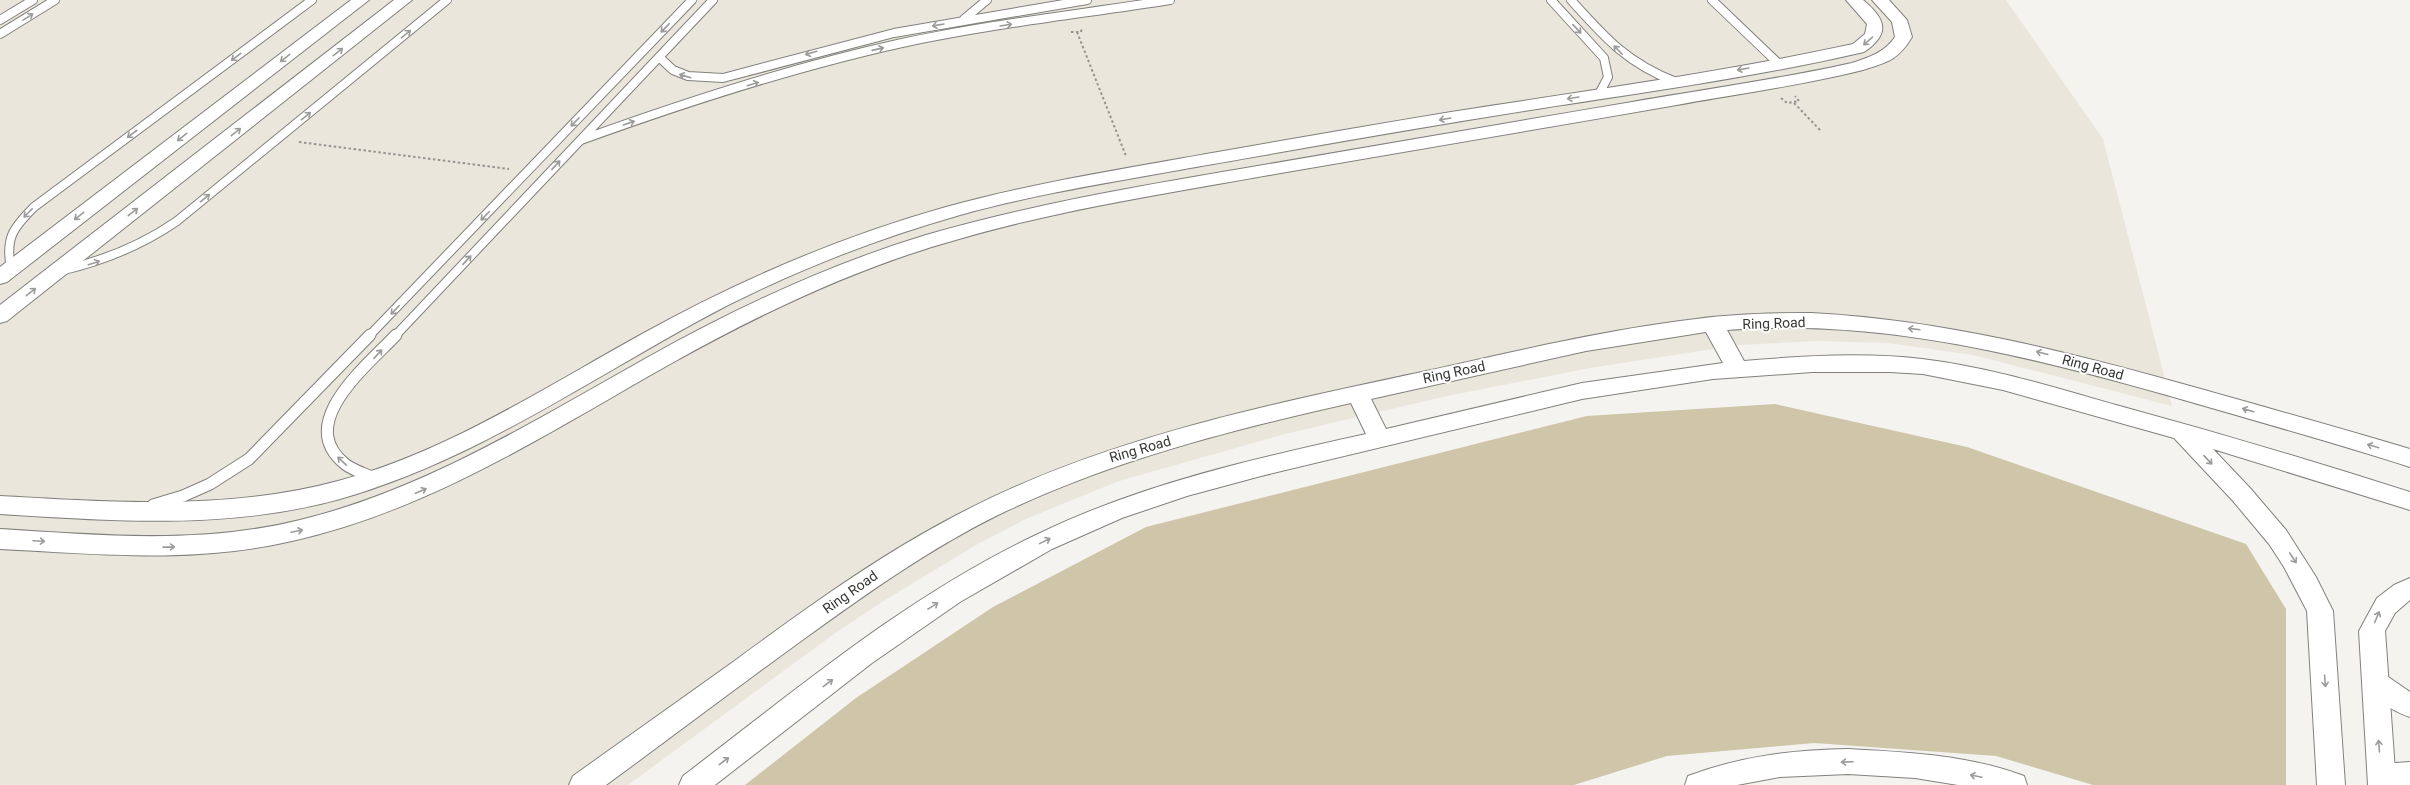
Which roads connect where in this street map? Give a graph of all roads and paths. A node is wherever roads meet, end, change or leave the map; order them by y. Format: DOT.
graph roads {
  1 [pos="33,0"];
  2 [pos="56,0"];
  3 [pos="312,0"];
  4 [pos="361,0"];
  5 [pos="404,0"];
  6 [pos="447,0"];
  7 [pos="692,0"];
  8 [pos="713,0"];
  9 [pos="988,0"];
  10 [pos="1054,0"];
  11 [pos="1087,0"];
  12 [pos="1170,0"];
  13 [pos="1551,0"];
  14 [pos="1571,0"];
  15 [pos="1712,0"];
  16 [pos="1854,0"];
  17 [pos="1880,0"];
  18 [pos="1065,3"];
  19 [pos="0,20"];
  20 [pos="963,20"];
  21 [pos="1077,32"];
  22 [pos="0,34"];
  23 [pos="659,57"];
  24 [pos="1778,63"];
  25 [pos="1794,79"];
  26 [pos="1676,82"];
  27 [pos="1599,94"];
  28 [pos="1794,103"];
  29 [pos="1472,114"];
  30 [pos="1820,130"];
  31 [pos="1485,131"];
  32 [pos="277,140"];
  33 [pos="579,141"];
  34 [pos="528,171"];
  35 [pos="1132,173"];
  36 [pos="56,272"];
  37 [pos="5,273"];
  38 [pos="0,316"];
  39 [pos="1713,325"];
  40 [pos="1737,368"];
  41 [pos="1357,394"];
  42 [pos="525,411"];
  43 [pos="539,428"];
  44 [pos="2182,431"];
  45 [pos="1380,439"];
  46 [pos="2410,458"];
  47 [pos="376,479"];
  48 [pos="2410,501"];
  49 [pos="0,505"];
  50 [pos="126,512"];
  51 [pos="0,539"];
  52 [pos="2410,588"];
  53 [pos="2375,682"];
  54 [pos="2410,706"];
  55 [pos="2410,774"];
  56 [pos="2382,781"];
  57 [pos="583,785"];
  58 [pos="693,785"];
  59 [pos="1698,785"];
  60 [pos="2014,785"];
  61 [pos="2331,785"];
  1 -- 19 [label="lane"];
  22 -- 2 [label="lane, one-way"];
  3 -- 37 [label="lane, one-way"];
  4 -- 37 [label="street, one-way"];
  36 -- 5 [label="street, one-way"];
  32 -- 6 [label="lane, one-way"];
  7 -- 34 [label="lane, one-way"];
  8 -- 23 [label="lane"];
  9 -- 20 [label="lane"];
  10 -- 18 [label="lane"];
  11 -- 18 [label="lane"];
  33 -- 12 [label="lane, one-way"];
  13 -- 27 [label="lane, one-way"];
  26 -- 14 [label="lane, one-way"];
  15 -- 24 [label="lane"];
  16 -- 24 [label="street, one-way"];
  17 -- 25 [label="street"];
  18 -- 20 [label="lane"];
  20 -- 23 [label="lane, one-way"];
  21 -- 35 [label="path"];
  23 -- 33 [label="lane"];
  24 -- 25 [label="street"];
  24 -- 26 [label="street, one-way"];
  25 -- 31 [label="street"];
  26 -- 27 [label="street"];
  27 -- 29 [label="street, one-way"];
  28 -- 30 [label="path"];
  29 -- 31 [label="street"];
  29 -- 35 [label="street, one-way"];
  31 -- 43 [label="street"];
  32 -- 34 [label="path"];
  36 -- 32 [label="lane, one-way"];
  47 -- 33 [label="lane, one-way"];
  34 -- 50 [label="lane, one-way"];
  35 -- 42 [label="street"];
  38 -- 36 [label="street, one-way"];
  39 -- 40 [label="street"];
  39 -- 41 [label="street, Ring Road"];
  46 -- 39 [label="street, Ring Road, one-way"];
  40 -- 44 [label="street"];
  40 -- 45 [label="street"];
  41 -- 45 [label="street"];
  41 -- 57 [label="street, Ring Road"];
  42 -- 43 [label="street"];
  42 -- 47 [label="street"];
  51 -- 43 [label="street, one-way"];
  44 -- 48 [label="street"];
  44 -- 61 [label="street, one-way"];
  58 -- 45 [label="street, one-way"];
  47 -- 50 [label="street"];
  49 -- 50 [label="street"];
  53 -- 52 [label="street, one-way"];
  53 -- 54 [label="street"];
  56 -- 53 [label="street, one-way"];
  55 -- 56 [label="street"];
  60 -- 59 [label="street, one-way"];
}
